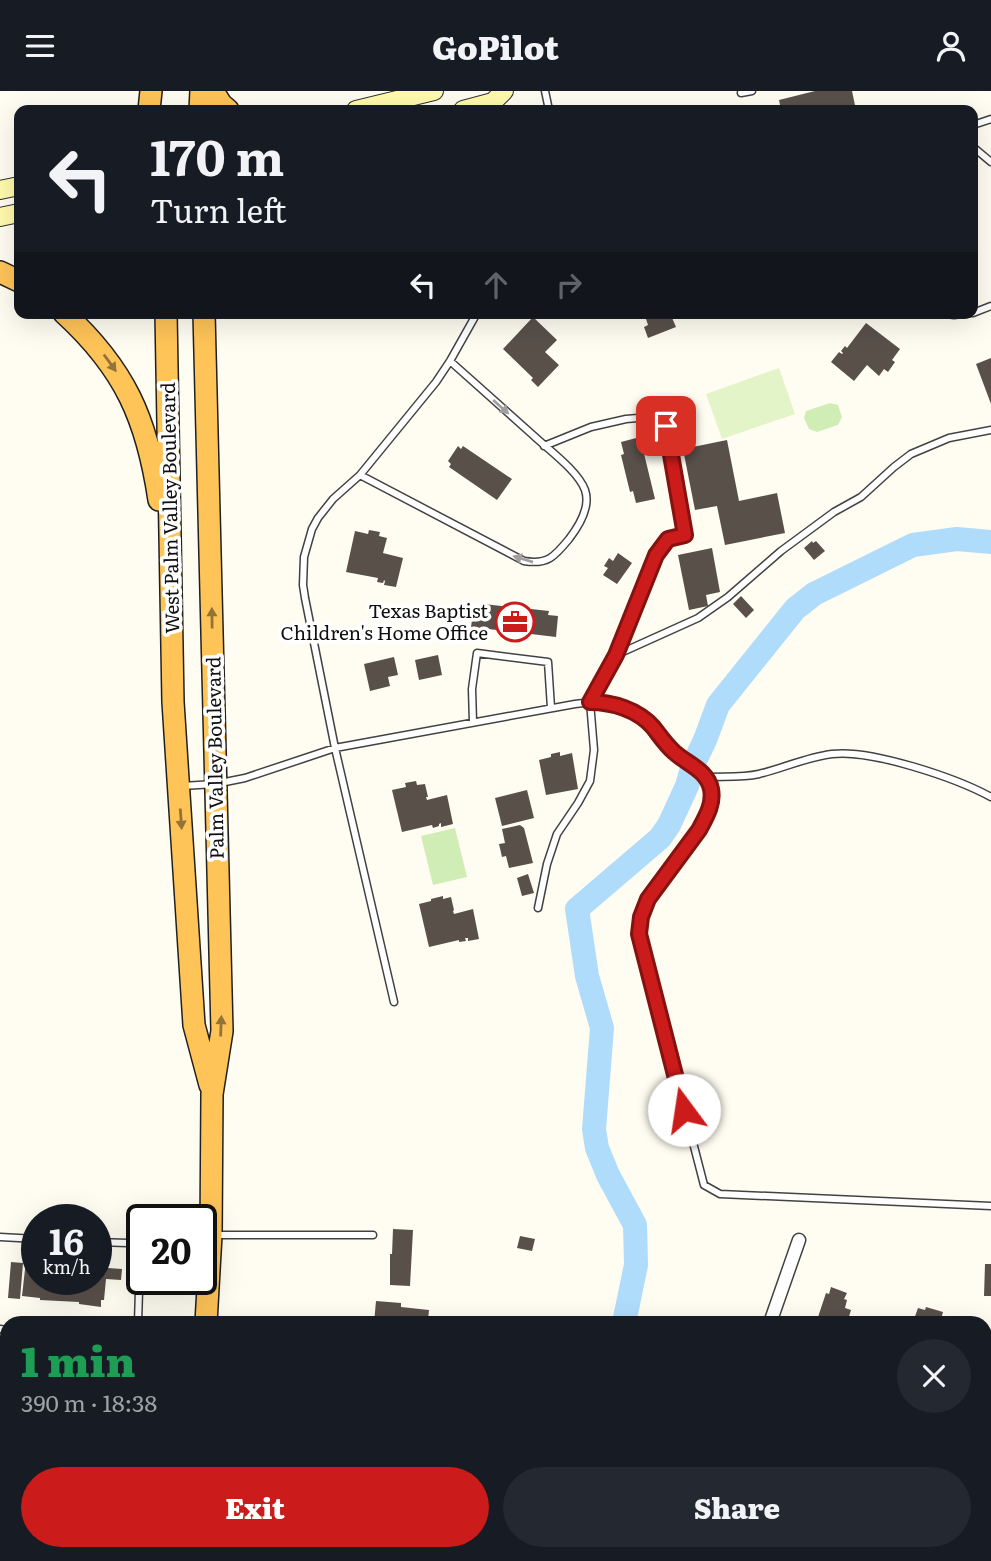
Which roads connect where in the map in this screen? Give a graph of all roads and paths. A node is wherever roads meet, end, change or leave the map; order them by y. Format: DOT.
graph roads {
  1 [pos="434,91"];
  2 [pos="504,91"];
  3 [pos="752,91"];
  4 [pos="741,93"];
  5 [pos="405,95"];
  6 [pos="372,105"];
  7 [pos="482,105"];
  8 [pos="70,319"];
  9 [pos="166,319"];
  10 [pos="204,319"];
  11 [pos="216,319"];
  12 [pos="474,319"];
  13 [pos="450,361"];
  14 [pos="208,421"];
  15 [pos="991,430"];
  16 [pos="544,446"];
  17 [pos="360,475"];
  18 [pos="172,580"];
  19 [pos="616,655"];
  20 [pos="173,702"];
  21 [pos="590,702"];
  22 [pos="551,708"];
  23 [pos="473,722"];
  24 [pos="335,748"];
  25 [pos="706,777"];
  26 [pos="215,784"];
  27 [pos="179,786"];
  28 [pos="991,797"];
  29 [pos="538,908"];
  30 [pos="394,1002"];
  31 [pos="212,1094"];
  32 [pos="211,1204"];
  33 [pos="991,1206"];
  34 [pos="217,1234"];
  35 [pos="373,1235"];
  36 [pos="0,1237"];
  37 [pos="21,1238"];
  38 [pos="799,1240"];
  39 [pos="112,1242"];
  40 [pos="208,1295"];
  41 [pos="138,1316"];
  42 [pos="206,1316"];
  43 [pos="772,1316"];
  1 -- 5 [label="main road"];
  2 -- 7 [label="main road"];
  3 -- 4 [label="lane"];
  5 -- 6 [label="main road"];
  8 -- 18 [label="highway, one-way"];
  9 -- 18 [label="highway, West Palm Valley Boulevard"];
  10 -- 14 [label="highway, West Palm Valley Boulevard"];
  11 -- 14 [label="highway"];
  12 -- 13 [label="lane"];
  13 -- 16 [label="lane, one-way"];
  13 -- 17 [label="lane"];
  26 -- 14 [label="highway, Palm Valley Boulevard, one-way"];
  15 -- 19 [label="lane"];
  16 -- 17 [label="lane, one-way"];
  16 -- 19 [label="lane"];
  17 -- 24 [label="lane"];
  18 -- 20 [label="highway, West Palm Valley Boulevard"];
  19 -- 21 [label="lane"];
  20 -- 27 [label="highway, Palm Valley Boulevard"];
  21 -- 22 [label="lane"];
  21 -- 25 [label="lane"];
  21 -- 29 [label="lane"];
  22 -- 23 [label="lane"];
  22 -- 23 [label="lane"];
  23 -- 24 [label="lane"];
  24 -- 26 [label="lane"];
  24 -- 30 [label="lane"];
  25 -- 28 [label="lane"];
  25 -- 33 [label="lane"];
  26 -- 27 [label="lane"];
  31 -- 26 [label="highway, Palm Valley Boulevard, one-way"];
  27 -- 31 [label="highway, Palm Valley Boulevard, one-way"];
  31 -- 32 [label="highway, Palm Valley Boulevard"];
  34 -- 35 [label="lane"];
  36 -- 37 [label="lane"];
  38 -- 43 [label="street"];
  39 -- 41 [label="lane"];
  40 -- 42 [label="highway, Palm Valley Boulevard"];
}
